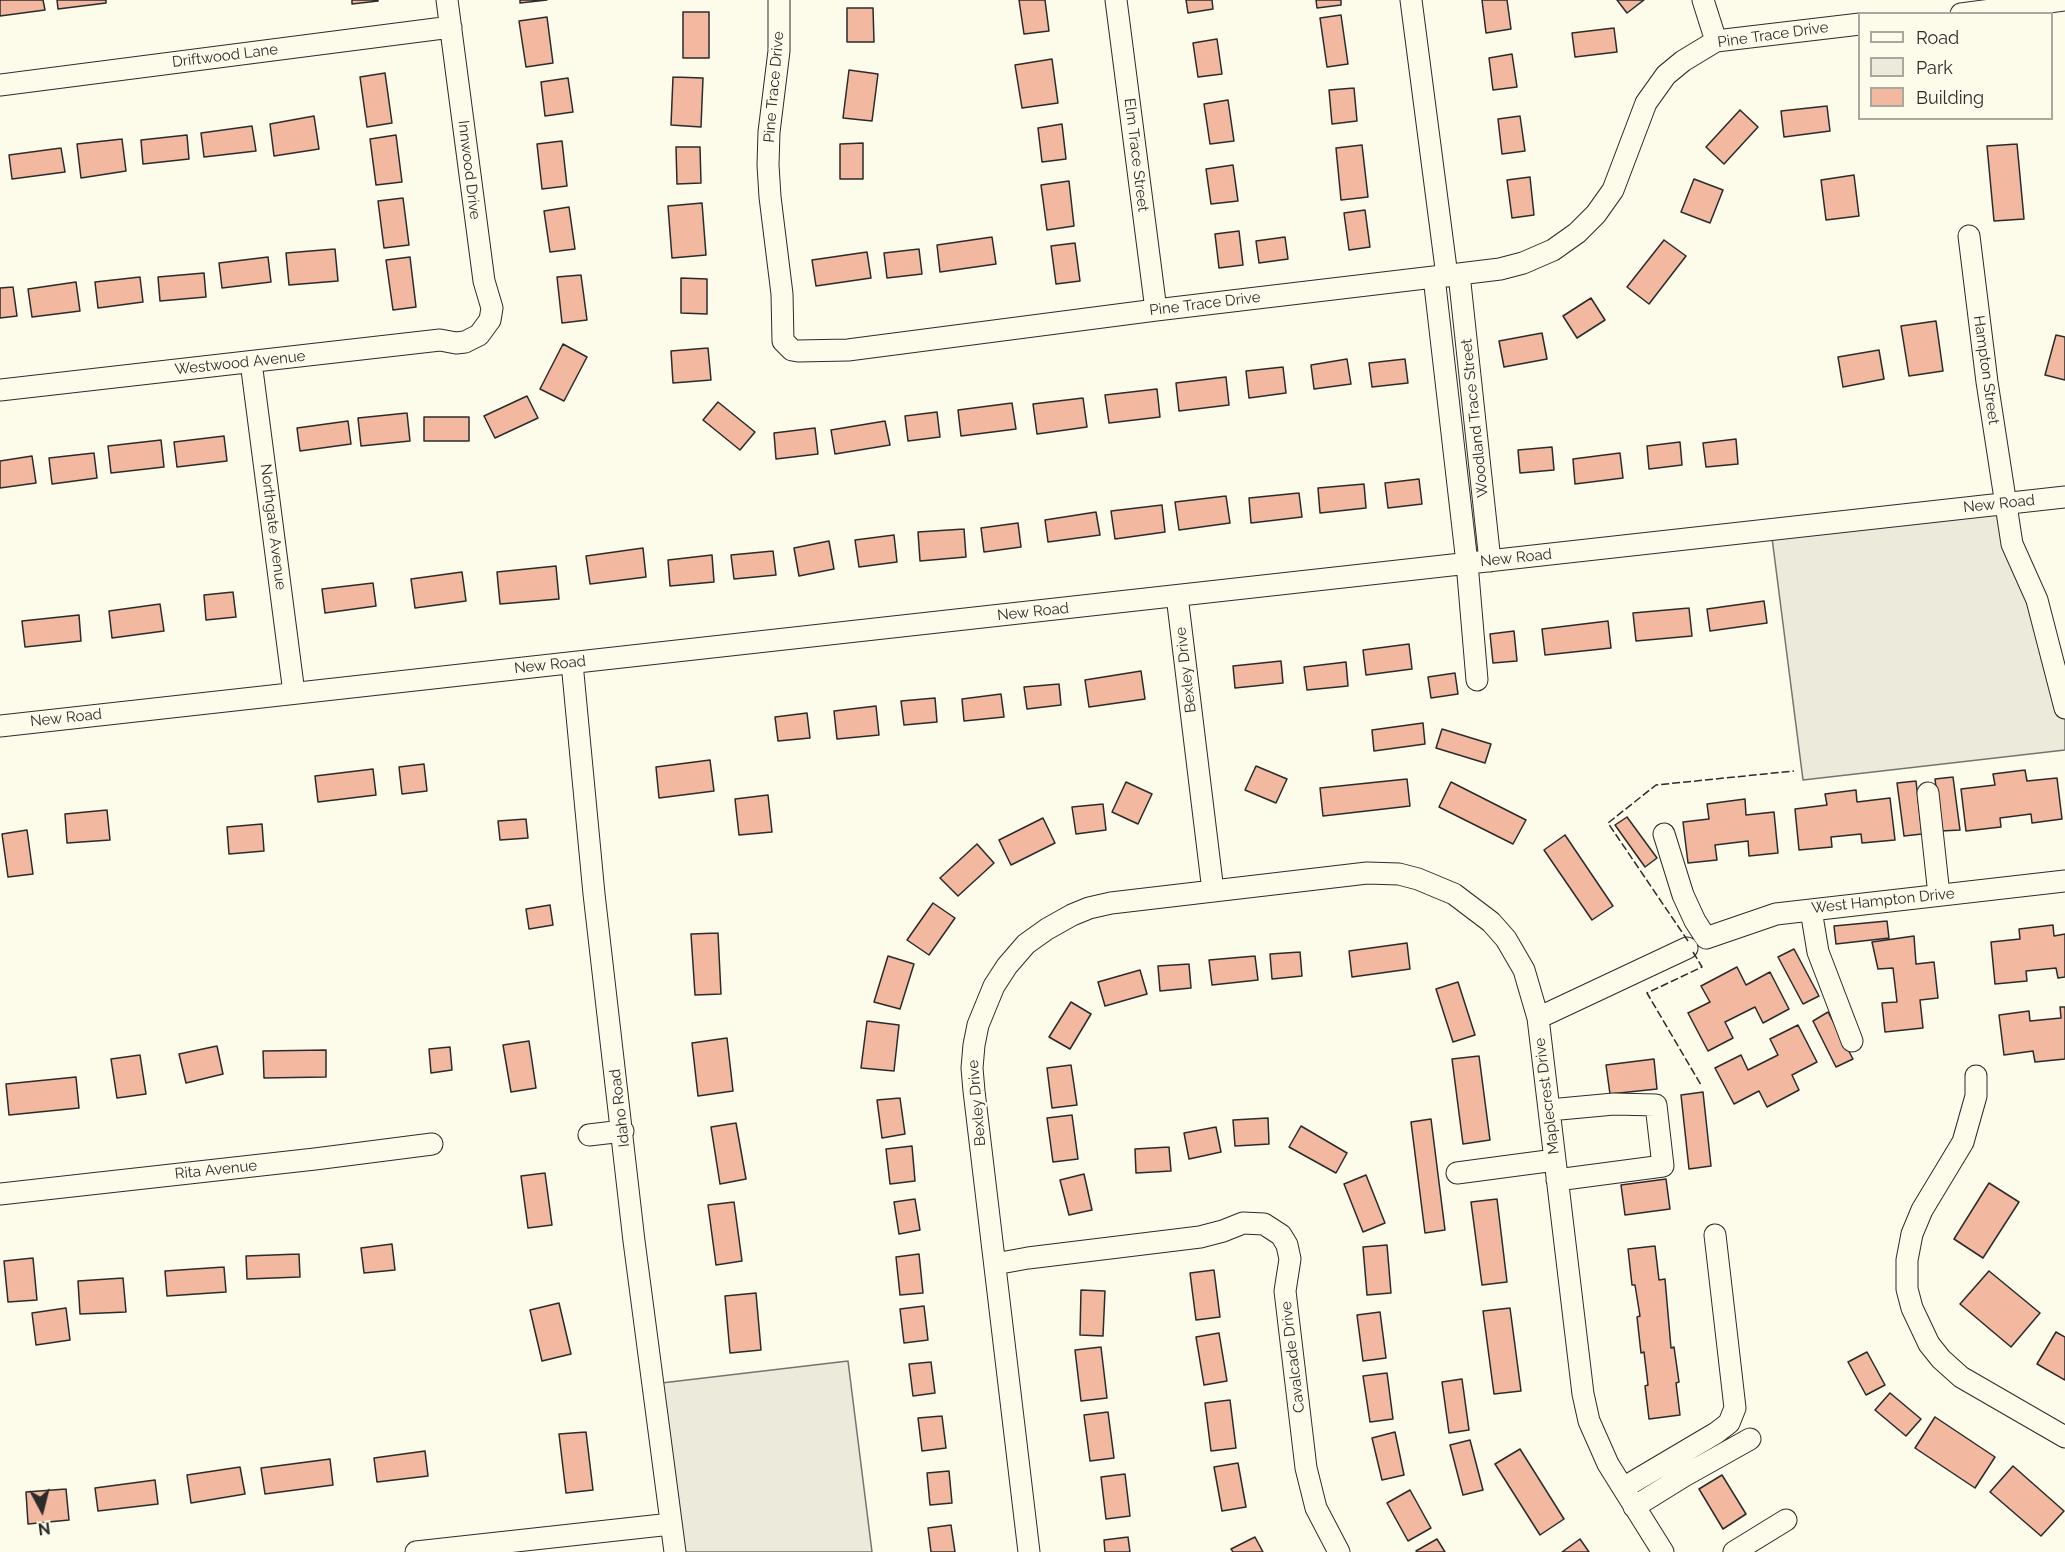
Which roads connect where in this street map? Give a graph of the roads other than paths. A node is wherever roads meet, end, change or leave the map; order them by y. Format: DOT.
graph roads {
  1 [pos="447,0"];
  2 [pos="779,0"];
  3 [pos="1116,0"];
  4 [pos="1411,0"];
  5 [pos="1703,0"];
  6 [pos="2065,0"];
  7 [pos="1972,8"];
  8 [pos="1858,24"];
  9 [pos="451,27"];
  10 [pos="1716,41"];
  11 [pos="0,85"];
  12 [pos="1969,236"];
  13 [pos="1447,276"];
  14 [pos="1156,310"];
  15 [pos="479,335"];
  16 [pos="251,362"];
  17 [pos="0,390"];
  18 [pos="2065,497"];
  19 [pos="2006,503"];
  20 [pos="1491,561"];
  21 [pos="1467,563"];
  22 [pos="1177,596"];
  23 [pos="572,663"];
  24 [pos="1477,680"];
  25 [pos="294,693"];
  26 [pos="2065,708"];
  27 [pos="0,726"];
  28 [pos="1928,793"];
  29 [pos="1664,834"];
  30 [pos="2065,881"];
  31 [pos="1213,891"];
  32 [pos="1939,895"];
  33 [pos="1811,910"];
  34 [pos="1687,948"];
  35 [pos="1538,1018"];
  36 [pos="1852,1041"];
  37 [pos="1977,1076"];
  38 [pos="1549,1110"];
  39 [pos="623,1131"];
  40 [pos="589,1135"];
  41 [pos="432,1144"];
  42 [pos="1556,1170"];
  43 [pos="1457,1173"];
  44 [pos="0,1194"];
  45 [pos="1715,1235"];
  46 [pos="995,1264"];
  47 [pos="2065,1437"];
  48 [pos="1750,1439"];
  49 [pos="1623,1488"];
  50 [pos="1634,1507"];
  51 [pos="1786,1520"];
  52 [pos="671,1524"];
  53 [pos="416,1552"];
  54 [pos="675,1552"];
  55 [pos="1029,1552"];
  56 [pos="1339,1552"];
  57 [pos="1663,1552"];
  58 [pos="1734,1552"];
  1 -- 9 [label="street, Innwood Drive"];
  2 -- 14 [label="street, Pine Trace Drive"];
  3 -- 14 [label="street, Elm Trace Street"];
  4 -- 13 [label="street, Woodland Trace Street"];
  5 -- 10 [label="street"];
  6 -- 7 [label="street"];
  8 -- 10 [label="street, Pine Trace Drive"];
  9 -- 11 [label="street, Driftwood Lane"];
  9 -- 15 [label="street, Innwood Drive"];
  10 -- 13 [label="street, Pine Trace Drive"];
  12 -- 19 [label="street, Hampton Street"];
  13 -- 14 [label="street, Pine Trace Drive"];
  13 -- 20 [label="street, Woodland Trace Street"];
  13 -- 21 [label="street, Woodland Trace Street"];
  15 -- 16 [label="street, Westwood Avenue"];
  16 -- 17 [label="street, Westwood Avenue"];
  16 -- 25 [label="street, Northgate Avenue"];
  18 -- 19 [label="street, New Road"];
  19 -- 20 [label="street, New Road"];
  19 -- 26 [label="street"];
  20 -- 21 [label="street, New Road"];
  21 -- 22 [label="street, New Road"];
  21 -- 24 [label="street, Woodland Trace Street"];
  22 -- 23 [label="street, New Road"];
  22 -- 31 [label="street, Bexley Drive"];
  23 -- 25 [label="street, New Road"];
  23 -- 39 [label="street, Idaho Road"];
  25 -- 27 [label="street, New Road"];
  28 -- 32 [label="street"];
  29 -- 33 [label="street, West Hampton Drive"];
  30 -- 32 [label="street, West Hampton Drive"];
  31 -- 35 [label="street, Maplecrest Drive"];
  31 -- 46 [label="street, Bexley Drive"];
  32 -- 33 [label="street, West Hampton Drive"];
  33 -- 36 [label="street"];
  34 -- 35 [label="street"];
  35 -- 38 [label="street, Maplecrest Drive"];
  37 -- 47 [label="street"];
  38 -- 42 [label="street, Maplecrest Drive"];
  38 -- 42 [label="street"];
  39 -- 40 [label="street"];
  39 -- 52 [label="street, Idaho Road"];
  41 -- 44 [label="street, Rita Avenue"];
  42 -- 43 [label="street"];
  42 -- 49 [label="street, Maplecrest Drive"];
  45 -- 49 [label="street"];
  46 -- 55 [label="street, Bexley Drive"];
  46 -- 56 [label="street, Cavalcade Drive"];
  48 -- 50 [label="street"];
  49 -- 50 [label="street, Maplecrest Drive"];
  50 -- 57 [label="street, Maplecrest Drive"];
  51 -- 58 [label="street"];
  52 -- 53 [label="street"];
  52 -- 54 [label="street, Idaho Road"];
}
